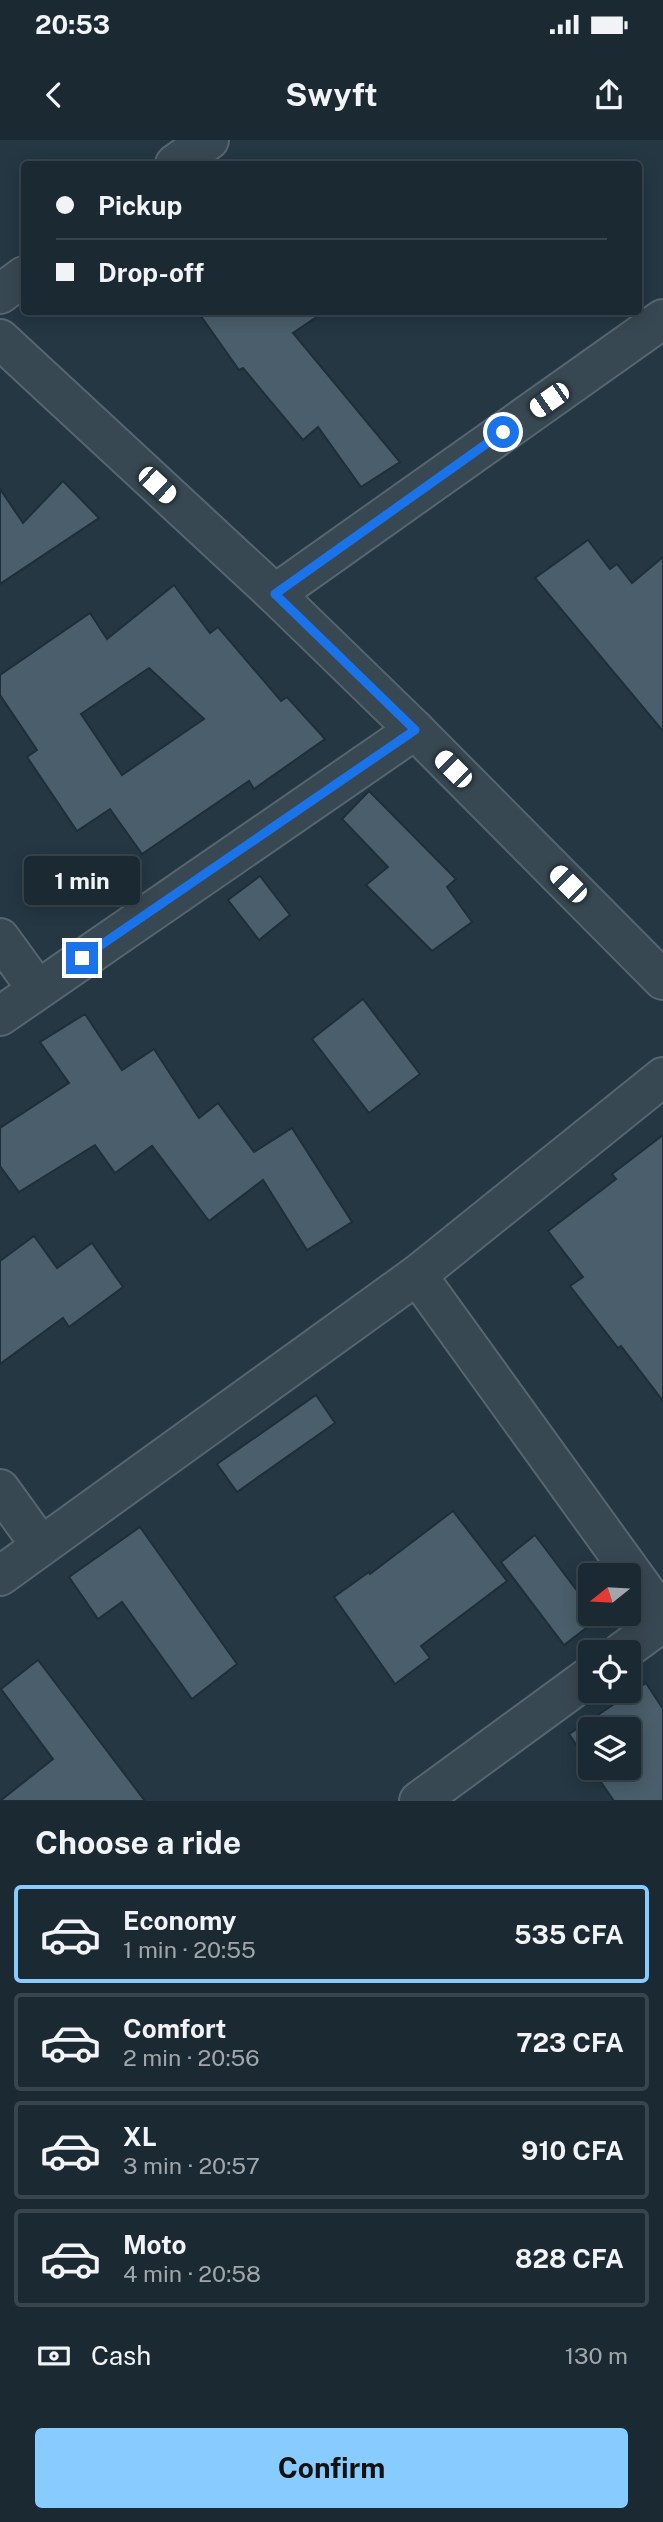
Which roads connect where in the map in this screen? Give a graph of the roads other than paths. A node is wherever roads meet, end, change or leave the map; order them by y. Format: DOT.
graph roads {
  1 [pos="209,140"];
  2 [pos="180,161"];
  3 [pos="21,278"];
  4 [pos="0,294"];
  5 [pos="663,318"];
  6 [pos="0,339"];
  7 [pos="275,594"];
  8 [pos="415,730"];
  9 [pos="0,938"];
  10 [pos="663,981"];
  11 [pos="37,989"];
  12 [pos="0,1016"];
  13 [pos="663,1077"];
  14 [pos="417,1275"];
  15 [pos="0,1489"];
  16 [pos="41,1546"];
  17 [pos="0,1576"];
  18 [pos="663,1616"];
  19 [pos="663,1622"];
  20 [pos="638,1640"];
  21 [pos="578,1685"];
  22 [pos="419,1801"];
  1 -- 2 [label="street"];
  3 -- 4 [label="street"];
  5 -- 7 [label="street"];
  6 -- 7 [label="street"];
  7 -- 8 [label="street"];
  8 -- 10 [label="street"];
  8 -- 11 [label="street"];
  9 -- 11 [label="street"];
  11 -- 12 [label="street"];
  13 -- 14 [label="street"];
  14 -- 16 [label="street"];
  14 -- 18 [label="street"];
  15 -- 16 [label="street"];
  16 -- 17 [label="street"];
  19 -- 20 [label="street"];
  21 -- 22 [label="street"];
}
